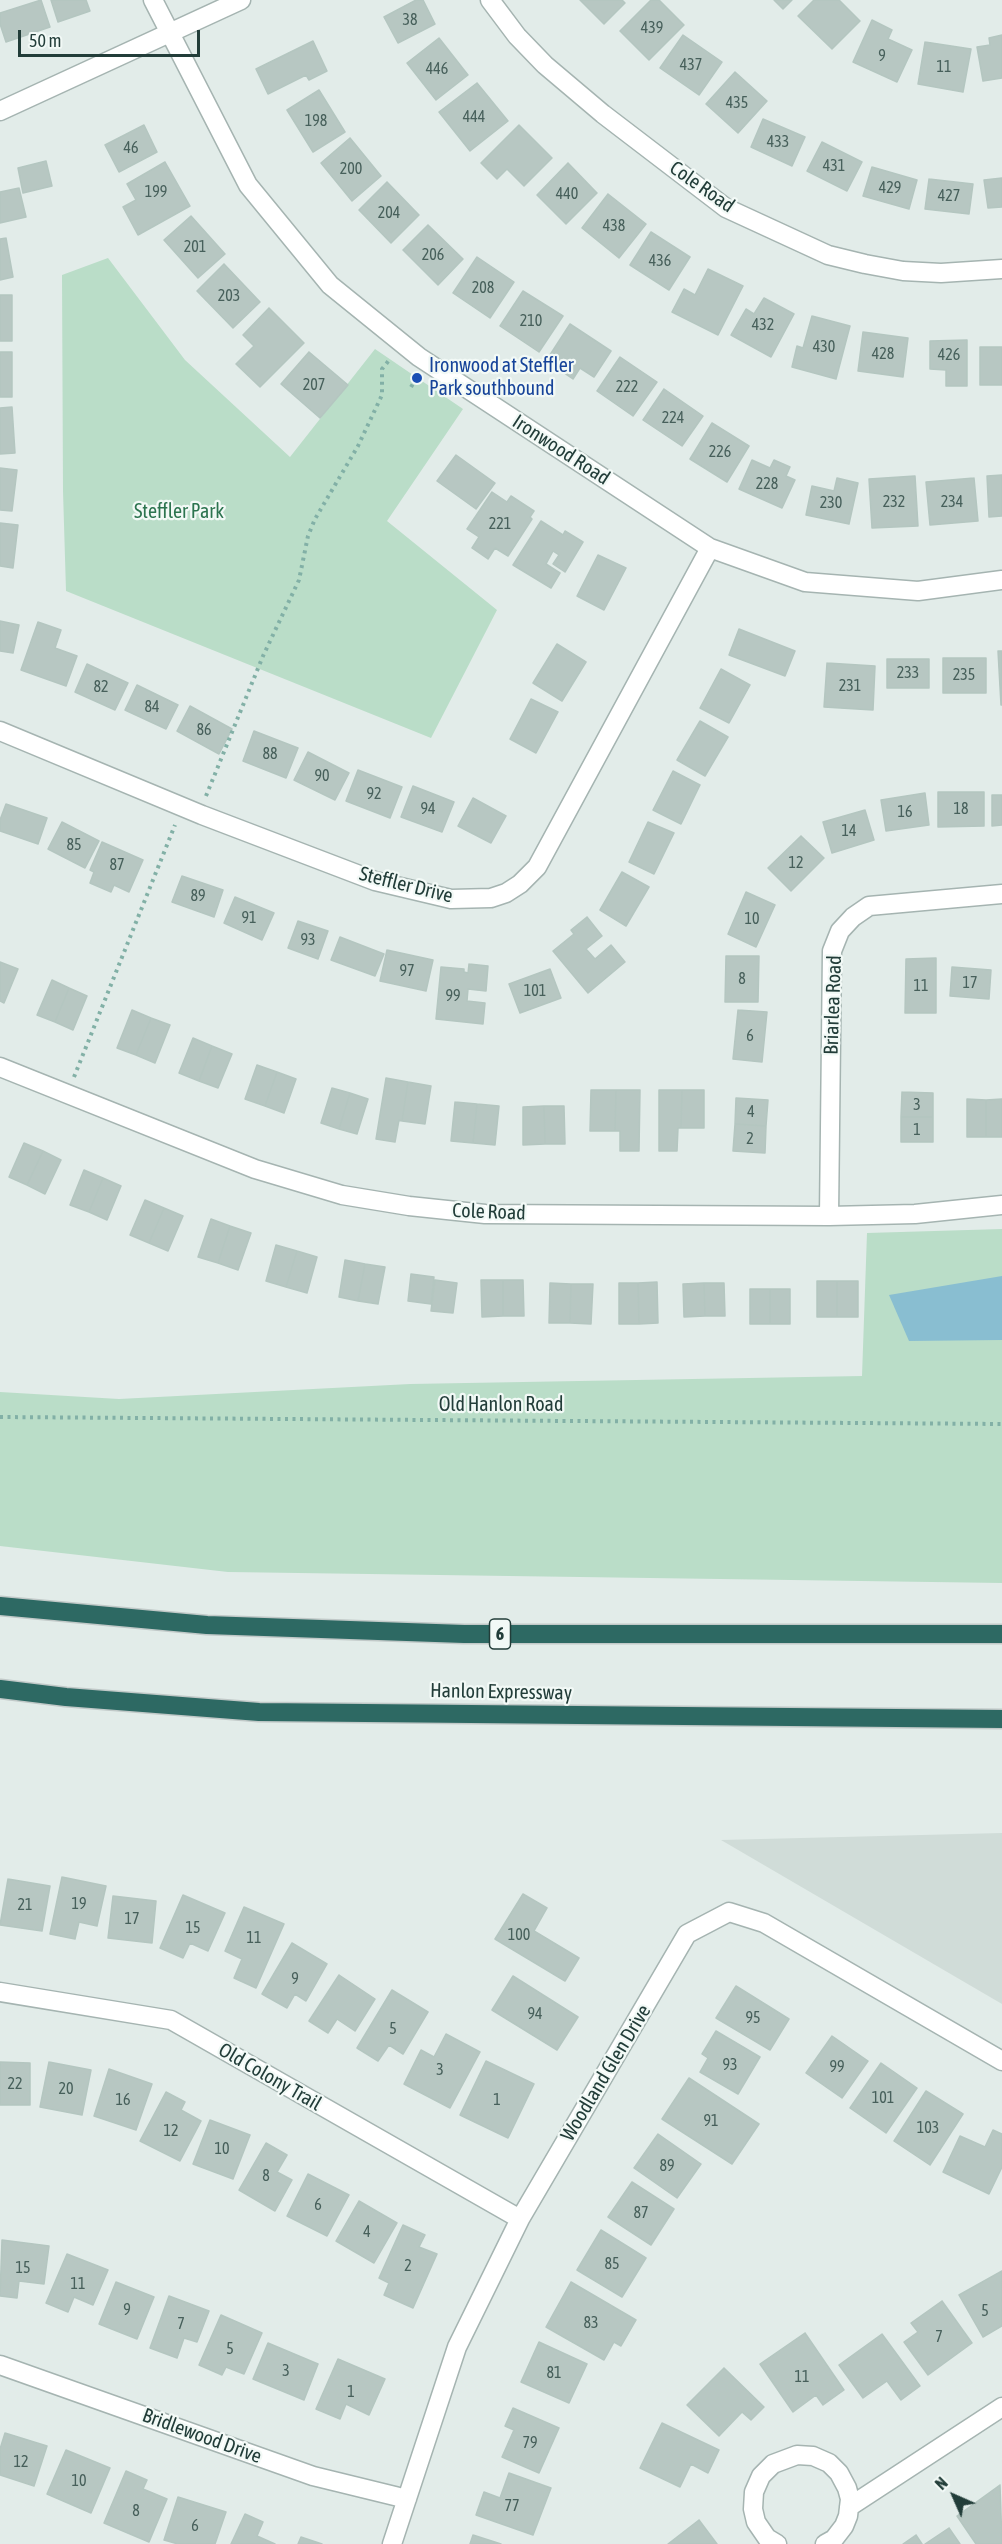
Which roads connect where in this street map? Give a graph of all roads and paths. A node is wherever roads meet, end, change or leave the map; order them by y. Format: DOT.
graph roads {
  1 [pos="153,0"];
  2 [pos="241,0"];
  3 [pos="490,0"];
  4 [pos="169,35"];
  5 [pos="0,111"];
  6 [pos="1002,268"];
  7 [pos="390,359"];
  8 [pos="417,378"];
  9 [pos="411,387"];
  10 [pos="710,548"];
  11 [pos="1002,580"];
  12 [pos="0,731"];
  13 [pos="182,806"];
  14 [pos="200,814"];
  15 [pos="1002,894"];
  16 [pos="0,1067"];
  17 [pos="67,1094"];
  18 [pos="1002,1205"];
  19 [pos="829,1216"];
  20 [pos="0,1417"];
  21 [pos="1002,1424"];
  22 [pos="0,1606"];
  23 [pos="1002,1634"];
  24 [pos="0,1689"];
  25 [pos="1002,1719"];
  26 [pos="0,1992"];
  27 [pos="1002,2061"];
  28 [pos="520,2219"];
  29 [pos="0,2365"];
  30 [pos="1002,2407"];
  31 [pos="407,2499"];
  32 [pos="849,2507"];
  33 [pos="392,2544"];
  34 [pos="777,2544"];
  35 [pos="825,2544"];
  1 -- 4 [label="street, Ironwood Road"];
  2 -- 4 [label="street"];
  3 -- 6 [label="street, Cole Road"];
  4 -- 5 [label="street"];
  4 -- 10 [label="street, Ironwood Road"];
  7 -- 14 [label="path"];
  8 -- 9 [label="path"];
  10 -- 11 [label="street, Ironwood Road"];
  10 -- 14 [label="street, Steffler Drive"];
  12 -- 13 [label="street, Steffler Drive"];
  13 -- 14 [label="street, Steffler Drive"];
  13 -- 17 [label="path"];
  15 -- 19 [label="street, Briarlea Road"];
  16 -- 17 [label="street, Cole Road"];
  17 -- 19 [label="street, Cole Road"];
  18 -- 19 [label="street, Cole Road"];
  20 -- 21 [label="path, Old Hanlon Road"];
  22 -- 23 [label="highway, 6"];
  24 -- 25 [label="highway, Hanlon Expressway"];
  26 -- 28 [label="street, Old Colony Trail"];
  27 -- 28 [label="street, Woodland Glen Drive"];
  28 -- 31 [label="street, Woodland Glen Drive"];
  29 -- 31 [label="street, Bridlewood Drive"];
  30 -- 32 [label="street"];
  31 -- 33 [label="street, Woodland Glen Drive"];
  32 -- 34 [label="street"];
  32 -- 35 [label="street"];
}
